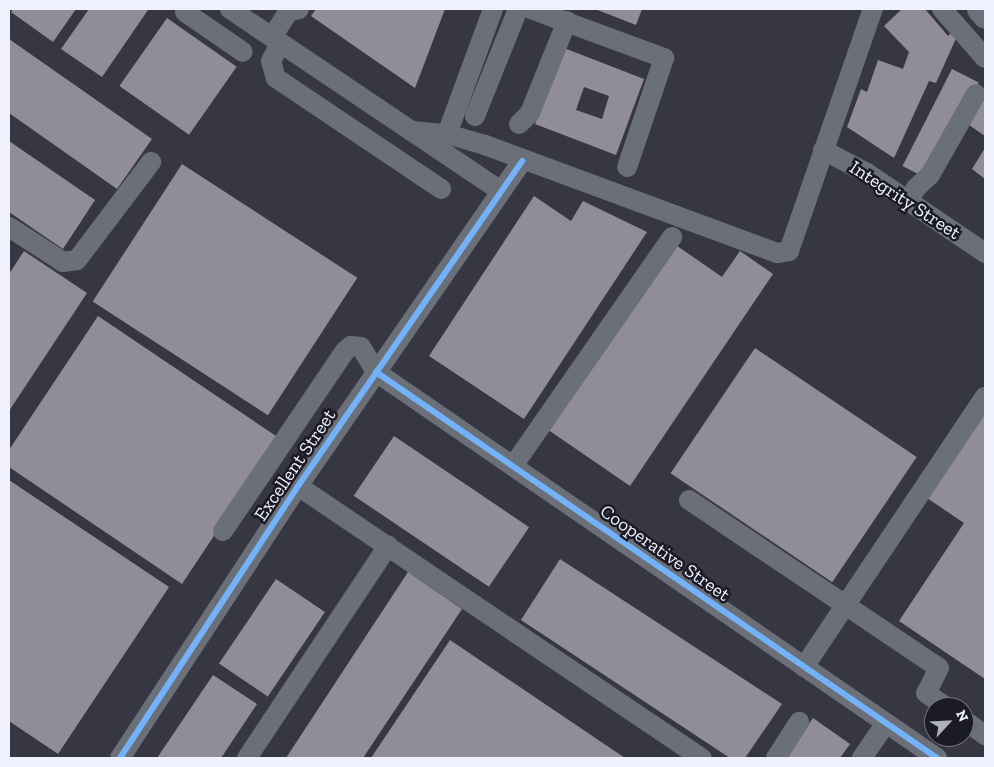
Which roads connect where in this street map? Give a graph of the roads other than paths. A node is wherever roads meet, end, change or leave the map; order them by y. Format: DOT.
graph roads {
  1 [pos="230,9"];
  2 [pos="493,9"];
  3 [pos="518,9"];
  4 [pos="531,9"];
  5 [pos="872,9"];
  6 [pos="942,9"];
  7 [pos="979,9"];
  8 [pos="184,10"];
  9 [pos="291,10"];
  10 [pos="985,16"];
  11 [pos="566,22"];
  12 [pos="276,40"];
  13 [pos="243,52"];
  14 [pos="985,58"];
  15 [pos="976,94"];
  16 [pos="475,116"];
  17 [pos="519,124"];
  18 [pos="411,131"];
  19 [pos="447,134"];
  20 [pos="823,150"];
  21 [pos="522,161"];
  22 [pos="151,162"];
  23 [pos="627,167"];
  24 [pos="441,189"];
  25 [pos="501,191"];
  26 [pos="908,201"];
  27 [pos="9,227"];
  28 [pos="672,237"];
  29 [pos="985,253"];
  30 [pos="376,372"];
  31 [pos="985,397"];
  32 [pos="513,466"];
  33 [pos="298,486"];
  34 [pos="689,500"];
  35 [pos="223,531"];
  36 [pos="388,546"];
  37 [pos="845,605"];
  38 [pos="804,667"];
  39 [pos="932,697"];
  40 [pos="799,722"];
  41 [pos="886,723"];
  42 [pos="974,727"];
  43 [pos="985,735"];
  44 [pos="674,751"];
  45 [pos="120,758"];
  46 [pos="247,758"];
  47 [pos="702,758"];
  48 [pos="776,758"];
  49 [pos="862,758"];
  50 [pos="937,758"];
  1 -- 12 [label="street"];
  2 -- 19 [label="street"];
  3 -- 16 [label="street"];
  4 -- 11 [label="street"];
  5 -- 20 [label="street"];
  6 -- 14 [label="street"];
  7 -- 10 [label="main road"];
  8 -- 13 [label="street"];
  9 -- 12 [label="street"];
  11 -- 17 [label="street"];
  11 -- 23 [label="street"];
  12 -- 18 [label="street"];
  12 -- 24 [label="street"];
  15 -- 26 [label="street"];
  18 -- 19 [label="street"];
  18 -- 25 [label="street"];
  19 -- 21 [label="street"];
  20 -- 21 [label="street"];
  20 -- 26 [label="street, Integrity Street"];
  21 -- 25 [label="street, Excellent Street"];
  22 -- 27 [label="street"];
  25 -- 30 [label="street, Excellent Street"];
  26 -- 29 [label="street, Integrity Street"];
  28 -- 32 [label="street"];
  30 -- 32 [label="street, Cooperative Street"];
  30 -- 33 [label="street, Excellent Street"];
  30 -- 35 [label="street"];
  31 -- 37 [label="street"];
  32 -- 38 [label="street, Cooperative Street"];
  33 -- 36 [label="street"];
  33 -- 45 [label="street, Excellent Street"];
  34 -- 37 [label="street"];
  36 -- 44 [label="street"];
  36 -- 46 [label="street"];
  37 -- 38 [label="street"];
  37 -- 39 [label="street"];
  38 -- 41 [label="street, Cooperative Street"];
  40 -- 48 [label="street"];
  41 -- 49 [label="street"];
  41 -- 50 [label="street, Cooperative Street"];
  42 -- 43 [label="street"];
  44 -- 47 [label="street"];
}
